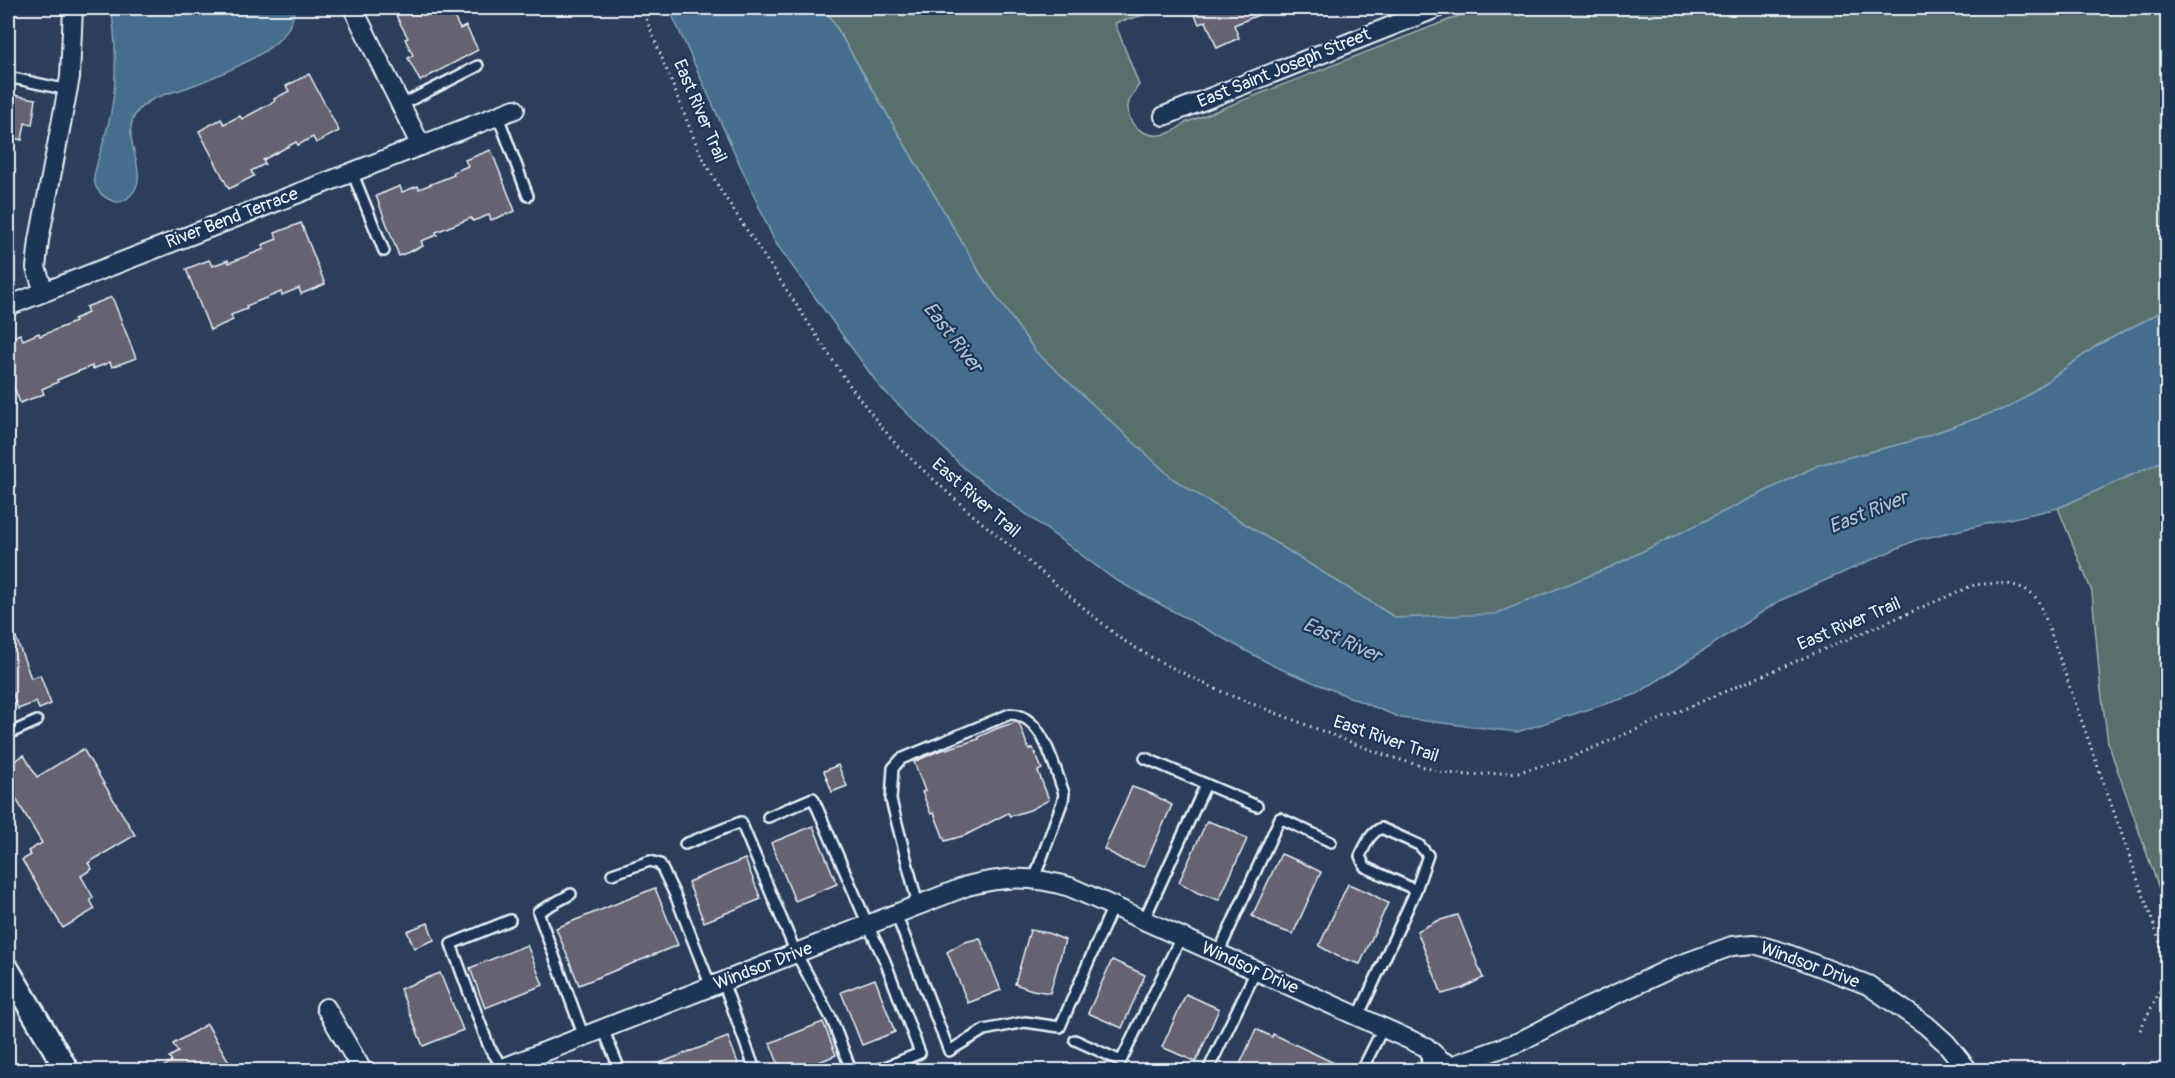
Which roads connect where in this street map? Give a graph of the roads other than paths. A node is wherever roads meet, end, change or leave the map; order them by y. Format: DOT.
graph roads {
  1 [pos="73,8"];
  2 [pos="353,8"];
  3 [pos="1437,8"];
  4 [pos="478,66"];
  5 [pos="8,77"];
  6 [pos="68,90"];
  7 [pos="401,105"];
  8 [pos="515,109"];
  9 [pos="498,116"];
  10 [pos="1164,116"];
  11 [pos="421,146"];
  12 [pos="352,172"];
  13 [pos="528,196"];
  14 [pos="384,251"];
  15 [pos="44,291"];
  16 [pos="8,306"];
  17 [pos="37,721"];
  18 [pos="8,734"];
  19 [pos="1145,758"];
  20 [pos="1206,784"];
  21 [pos="1257,806"];
  22 [pos="768,817"];
  23 [pos="1331,842"];
  24 [pos="685,844"];
  25 [pos="612,874"];
  26 [pos="1034,879"];
  27 [pos="1416,890"];
  28 [pos="571,894"];
  29 [pos="918,906"];
  30 [pos="1113,906"];
  31 [pos="896,914"];
  32 [pos="510,920"];
  33 [pos="1144,920"];
  34 [pos="868,925"];
  35 [pos="1181,937"];
  36 [pos="796,953"];
  37 [pos="1218,954"];
  38 [pos="8,970"];
  39 [pos="1256,971"];
  40 [pos="717,984"];
  41 [pos="326,1008"];
  42 [pos="1358,1017"];
  43 [pos="1383,1028"];
  44 [pos="603,1029"];
  45 [pos="584,1036"];
  46 [pos="1075,1040"];
  47 [pos="1426,1047"];
  48 [pos="507,1069"];
  49 [pos="67,1071"];
  50 [pos="362,1071"];
  51 [pos="620,1071"];
  52 [pos="755,1071"];
  53 [pos="851,1071"];
  54 [pos="878,1071"];
  55 [pos="1208,1071"];
  56 [pos="1362,1071"];
  57 [pos="1427,1071"];
  58 [pos="1968,1071"];
  1 -- 6 [label="street"];
  2 -- 7 [label="street"];
  3 -- 10 [label="street, East Saint Joseph Street"];
  4 -- 7 [label="lane"];
  5 -- 6 [label="lane"];
  6 -- 15 [label="street"];
  7 -- 11 [label="street"];
  8 -- 9 [label="street, River Bend Terrace"];
  9 -- 11 [label="street, River Bend Terrace"];
  9 -- 13 [label="lane"];
  11 -- 12 [label="street, River Bend Terrace"];
  12 -- 14 [label="lane"];
  12 -- 15 [label="street, River Bend Terrace"];
  15 -- 16 [label="street, River Bend Terrace"];
  17 -- 18 [label="lane"];
  19 -- 20 [label="lane"];
  20 -- 21 [label="lane"];
  20 -- 33 [label="lane"];
  22 -- 34 [label="lane"];
  23 -- 37 [label="lane"];
  24 -- 36 [label="lane"];
  25 -- 40 [label="lane"];
  26 -- 29 [label="street, Windsor Drive"];
  26 -- 29 [label="lane"];
  26 -- 30 [label="street, Windsor Drive"];
  27 -- 27 [label="lane"];
  27 -- 42 [label="lane"];
  28 -- 45 [label="lane"];
  29 -- 31 [label="street, Windsor Drive"];
  30 -- 31 [label="lane"];
  30 -- 33 [label="street, Windsor Drive"];
  31 -- 34 [label="street, Windsor Drive"];
  32 -- 48 [label="lane"];
  33 -- 35 [label="street, Windsor Drive"];
  34 -- 36 [label="street, Windsor Drive"];
  34 -- 54 [label="lane"];
  35 -- 37 [label="street, Windsor Drive"];
  35 -- 46 [label="lane"];
  36 -- 40 [label="street, Windsor Drive"];
  36 -- 53 [label="lane"];
  37 -- 39 [label="street, Windsor Drive"];
  38 -- 49 [label="street"];
  39 -- 42 [label="street, Windsor Drive"];
  39 -- 55 [label="lane"];
  40 -- 44 [label="street, Windsor Drive"];
  40 -- 52 [label="lane"];
  41 -- 50 [label="street"];
  42 -- 43 [label="street, Windsor Drive"];
  43 -- 47 [label="street, Windsor Drive"];
  43 -- 56 [label="lane"];
  44 -- 45 [label="street, Windsor Drive"];
  44 -- 51 [label="lane"];
  45 -- 48 [label="street, Windsor Drive"];
  47 -- 57 [label="lane"];
  47 -- 58 [label="street, Windsor Drive"];
}
